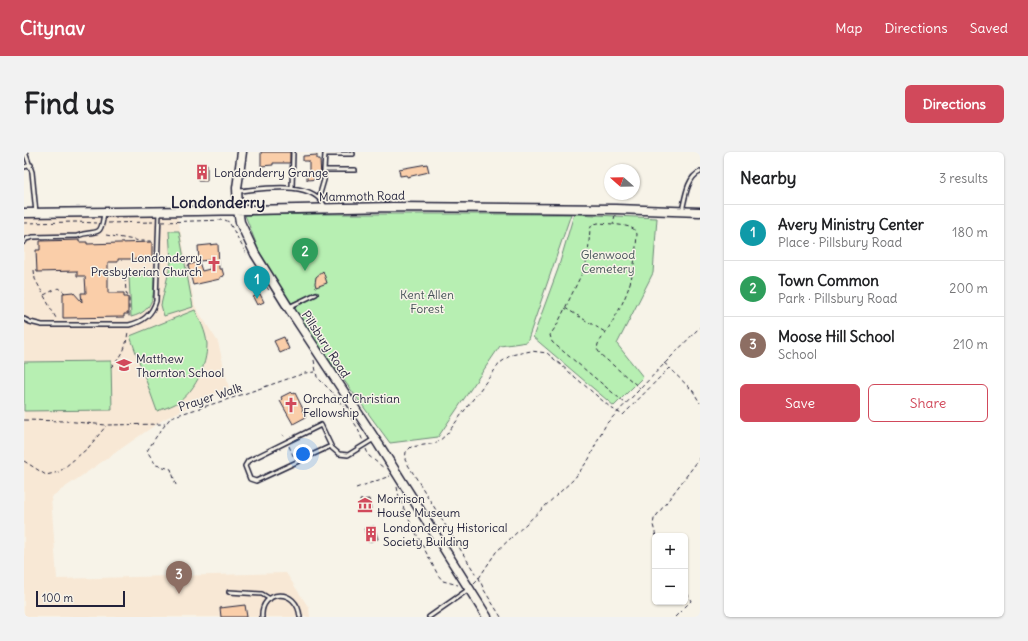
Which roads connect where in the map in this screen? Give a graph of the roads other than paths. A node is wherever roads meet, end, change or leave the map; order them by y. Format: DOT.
graph roads {
  1 [pos="25,152"];
  2 [pos="242,152"];
  3 [pos="293,152"];
  4 [pos="353,154"];
  5 [pos="30,165"];
  6 [pos="24,167"];
  7 [pos="324,170"];
  8 [pos="355,170"];
  9 [pos="700,172"];
  10 [pos="292,188"];
  11 [pos="237,191"];
  12 [pos="320,197"];
  13 [pos="326,208"];
  14 [pos="238,210"];
  15 [pos="160,211"];
  16 [pos="682,211"];
  17 [pos="104,212"];
  18 [pos="700,212"];
  19 [pos="24,213"];
  20 [pos="36,213"];
  21 [pos="24,242"];
  22 [pos="316,294"];
  23 [pos="288,307"];
  24 [pos="24,320"];
  25 [pos="374,439"];
  26 [pos="331,446"];
  27 [pos="469,588"];
  28 [pos="229,592"];
  29 [pos="270,598"];
  30 [pos="262,617"];
  31 [pos="300,617"];
  32 [pos="429,617"];
  33 [pos="487,617"];
  1 -- 5 [label="lane"];
  2 -- 11 [label="main road, Pillsbury Road"];
  3 -- 10 [label="lane"];
  4 -- 7 [label="lane"];
  5 -- 6 [label="lane"];
  5 -- 20 [label="lane"];
  7 -- 8 [label="lane"];
  7 -- 12 [label="lane"];
  9 -- 16 [label="lane"];
  10 -- 11 [label="lane"];
  10 -- 12 [label="lane"];
  11 -- 14 [label="main road, Pillsbury Road"];
  12 -- 13 [label="lane"];
  13 -- 14 [label="main road, Mammoth Road"];
  13 -- 16 [label="main road, Mammoth Road"];
  14 -- 15 [label="main road, Mammoth Road"];
  14 -- 23 [label="main road, Pillsbury Road"];
  15 -- 17 [label="main road, Mammoth Road"];
  15 -- 24 [label="lane"];
  16 -- 18 [label="main road, Mammoth Road"];
  17 -- 20 [label="main road, Mammoth Road"];
  17 -- 21 [label="lane"];
  19 -- 20 [label="main road, Mammoth Road"];
  22 -- 23 [label="lane"];
  23 -- 25 [label="main road, Pillsbury Road"];
  25 -- 26 [label="lane"];
  25 -- 27 [label="main road, Pillsbury Road"];
  26 -- 26 [label="lane"];
  27 -- 32 [label="lane"];
  27 -- 33 [label="main road, Pillsbury Road"];
  28 -- 29 [label="lane"];
  29 -- 30 [label="lane"];
  29 -- 31 [label="lane"];
}
